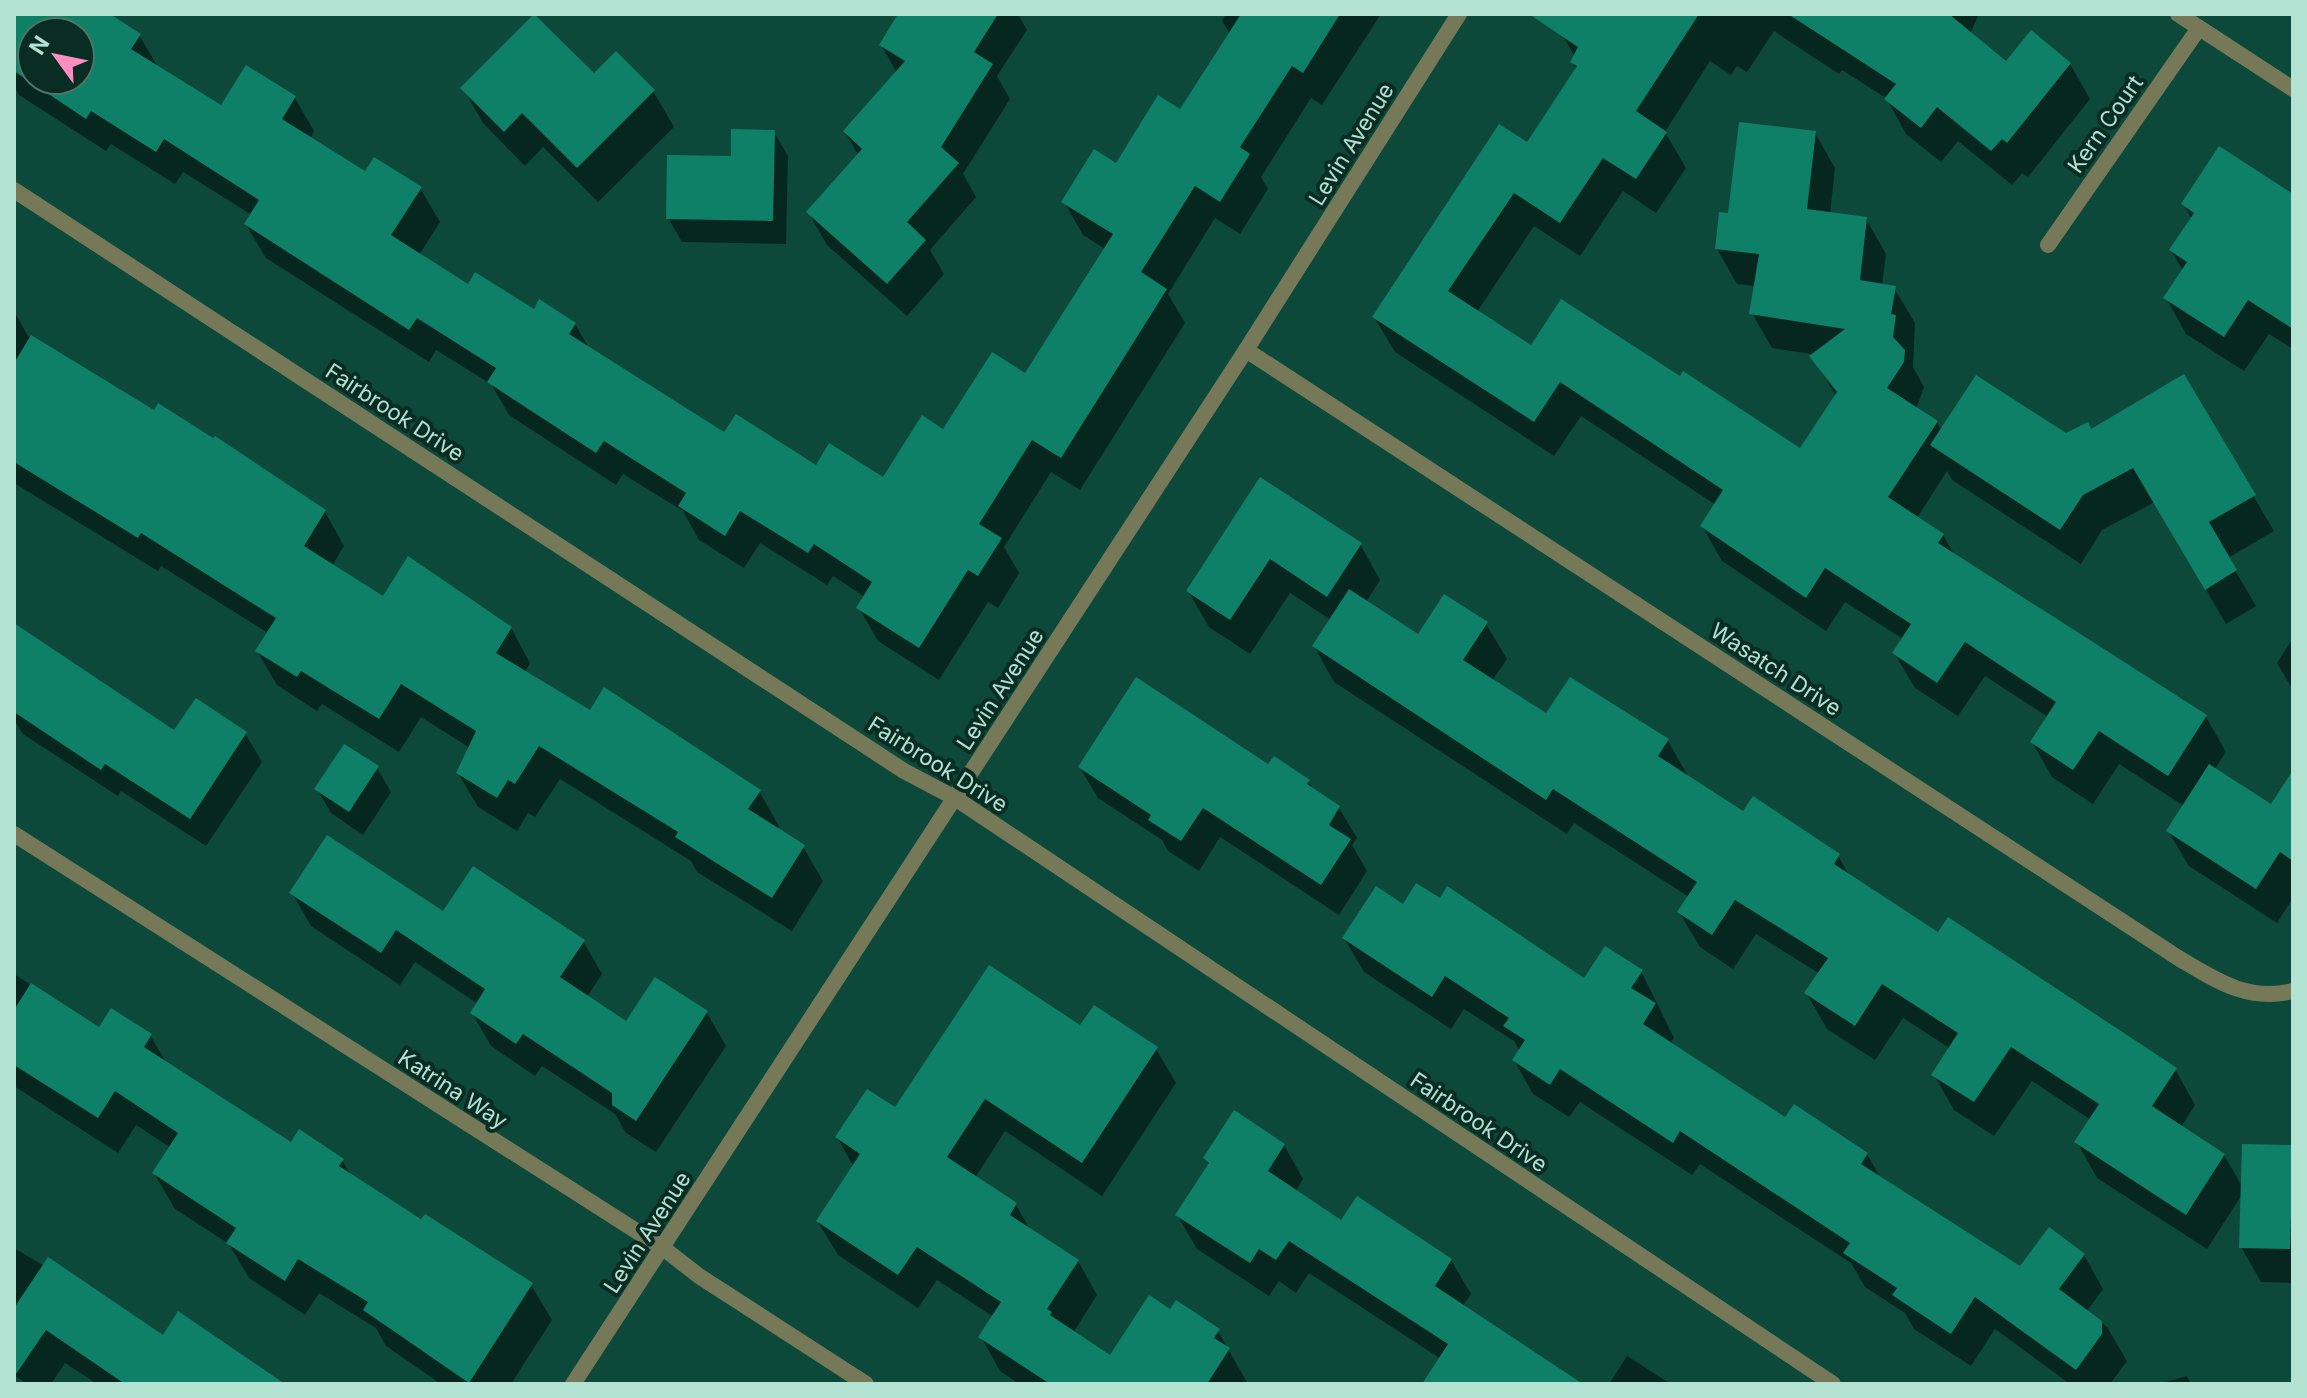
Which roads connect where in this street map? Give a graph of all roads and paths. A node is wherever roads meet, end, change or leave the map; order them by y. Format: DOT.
graph roads {
  1 [pos="1459,14"];
  2 [pos="2178,14"];
  3 [pos="2199,28"];
  4 [pos="2292,87"];
  5 [pos="14,190"];
  6 [pos="2048,245"];
  7 [pos="1246,350"];
  8 [pos="955,798"];
  9 [pos="14,834"];
  10 [pos="2293,991"];
  11 [pos="663,1248"];
  12 [pos="573,1384"];
  13 [pos="866,1384"];
  14 [pos="1833,1384"];
  1 -- 7 [label="street, Levin Avenue"];
  2 -- 3 [label="street"];
  3 -- 4 [label="street"];
  3 -- 6 [label="street, Kern Court"];
  5 -- 8 [label="street, Fairbrook Drive"];
  7 -- 8 [label="street, Levin Avenue"];
  7 -- 10 [label="street, Wasatch Drive"];
  8 -- 11 [label="street, Levin Avenue"];
  8 -- 14 [label="street, Fairbrook Drive"];
  9 -- 11 [label="street, Katrina Way"];
  11 -- 12 [label="street, Levin Avenue"];
  11 -- 13 [label="street, Katrina Way"];
}
